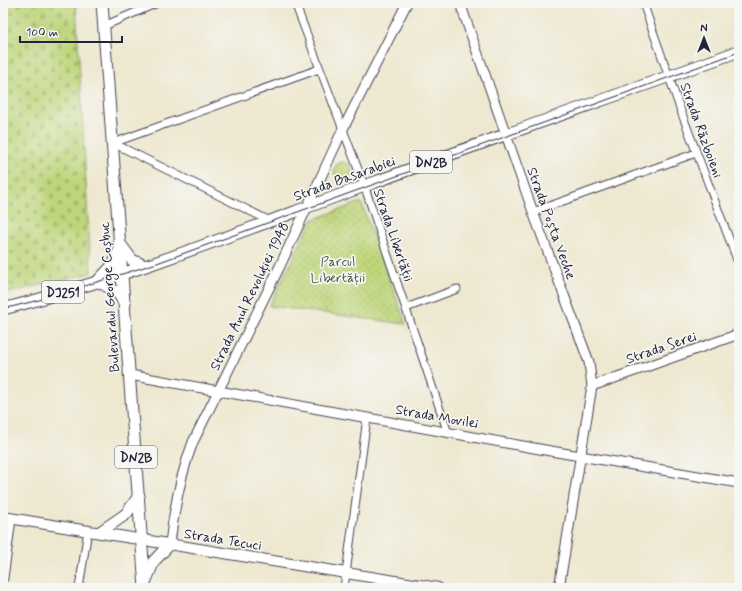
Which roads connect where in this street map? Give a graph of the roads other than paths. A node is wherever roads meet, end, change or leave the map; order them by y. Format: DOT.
graph roads {
  1 [pos="102,3"];
  2 [pos="157,3"];
  3 [pos="295,3"];
  4 [pos="407,3"];
  5 [pos="460,3"];
  6 [pos="643,3"];
  7 [pos="104,26"];
  8 [pos="739,51"];
  9 [pos="319,69"];
  10 [pos="669,77"];
  11 [pos="343,129"];
  12 [pos="506,136"];
  13 [pos="113,143"];
  14 [pos="696,153"];
  15 [pos="364,186"];
  16 [pos="308,207"];
  17 [pos="533,212"];
  18 [pos="270,221"];
  19 [pos="120,245"];
  20 [pos="739,265"];
  21 [pos="145,266"];
  22 [pos="123,273"];
  23 [pos="98,281"];
  24 [pos="457,289"];
  25 [pos="125,304"];
  26 [pos="406,308"];
  27 [pos="3,309"];
  28 [pos="739,334"];
  29 [pos="130,375"];
  30 [pos="592,386"];
  31 [pos="218,391"];
  32 [pos="367,418"];
  33 [pos="448,433"];
  34 [pos="582,456"];
  35 [pos="739,483"];
  36 [pos="139,496"];
  37 [pos="7,518"];
  38 [pos="88,530"];
  39 [pos="100,532"];
  40 [pos="142,539"];
  41 [pos="170,544"];
  42 [pos="344,573"];
  43 [pos="3,578"];
  44 [pos="145,585"];
  45 [pos="416,586"];
  46 [pos="79,588"];
  47 [pos="344,588"];
  48 [pos="438,588"];
  49 [pos="559,588"];
  1 -- 7 [label="main road, Bulevardul George Coșbuc"];
  2 -- 7 [label="street"];
  3 -- 9 [label="street, Strada Libertății"];
  4 -- 11 [label="street, Strada Anul Revoluției 1948"];
  5 -- 12 [label="street, Strada Poșta Veche"];
  6 -- 10 [label="street, Strada Războieni"];
  7 -- 13 [label="main road, Bulevardul George Coșbuc"];
  8 -- 10 [label="main road, Strada Basarabiei / DN2B"];
  9 -- 11 [label="street, Strada Libertății"];
  9 -- 13 [label="street"];
  10 -- 12 [label="main road, Strada Basarabiei / DN2B"];
  10 -- 14 [label="street, Strada Războieni"];
  11 -- 15 [label="street, Strada Libertății"];
  11 -- 16 [label="street, Strada Anul Revoluției 1948"];
  12 -- 15 [label="main road, Strada Basarabiei / DN2B"];
  12 -- 17 [label="street, Strada Poșta Veche"];
  13 -- 18 [label="street"];
  13 -- 19 [label="main road, Bulevardul George Coșbuc"];
  14 -- 17 [label="street"];
  14 -- 20 [label="street, Strada Războieni"];
  15 -- 16 [label="main road, Strada Basarabiei / DN2B"];
  15 -- 26 [label="street, Strada Libertății"];
  16 -- 18 [label="main road, Strada Basarabiei / DN2B"];
  16 -- 31 [label="street, Strada Anul Revoluției 1948"];
  17 -- 30 [label="street, Strada Poșta Veche"];
  18 -- 21 [label="main road, Strada Basarabiei / DN2B"];
  19 -- 21 [label="main road"];
  19 -- 22 [label="main road, Bulevardul George Coșbuc"];
  19 -- 23 [label="main road"];
  21 -- 22 [label="main road, Strada Basarabiei / DN2B"];
  22 -- 23 [label="main road, Strada Basarabiei / DJ251"];
  22 -- 25 [label="main road, Bulevardul George Coșbuc / DN2B"];
  23 -- 25 [label="main road"];
  23 -- 27 [label="main road, Strada Basarabiei / DJ251"];
  24 -- 26 [label="street"];
  25 -- 29 [label="main road, Bulevardul George Coșbuc / DN2B"];
  26 -- 33 [label="street, Strada Libertății"];
  28 -- 30 [label="street, Strada Serei"];
  29 -- 31 [label="street, Strada Movilei"];
  29 -- 36 [label="main road, Bulevardul George Coșbuc / DN2B"];
  30 -- 34 [label="street, Strada Poșta Veche"];
  31 -- 32 [label="street, Strada Movilei"];
  31 -- 41 [label="street, Strada Anul Revoluției 1948"];
  32 -- 33 [label="street, Strada Movilei"];
  32 -- 42 [label="street"];
  33 -- 34 [label="street, Strada Movilei"];
  34 -- 35 [label="street, Strada Movilei"];
  34 -- 49 [label="street, Strada Poșta Veche"];
  36 -- 39 [label="main road"];
  36 -- 40 [label="main road, Bulevardul George Coșbuc / DN2B"];
  37 -- 38 [label="main road, Strada Tecuci"];
  37 -- 43 [label="street"];
  38 -- 39 [label="main road, Strada Tecuci"];
  38 -- 46 [label="street"];
  39 -- 40 [label="main road, Strada Tecuci"];
  40 -- 41 [label="main road, Strada Tecuci"];
  40 -- 44 [label="main road, Bulevardul George Coșbuc / DN2B"];
  41 -- 42 [label="main road, Strada Tecuci"];
  41 -- 44 [label="main road"];
  42 -- 45 [label="main road, Strada Tecuci"];
  42 -- 47 [label="street"];
  45 -- 48 [label="main road, Strada Tecuci"];
}
